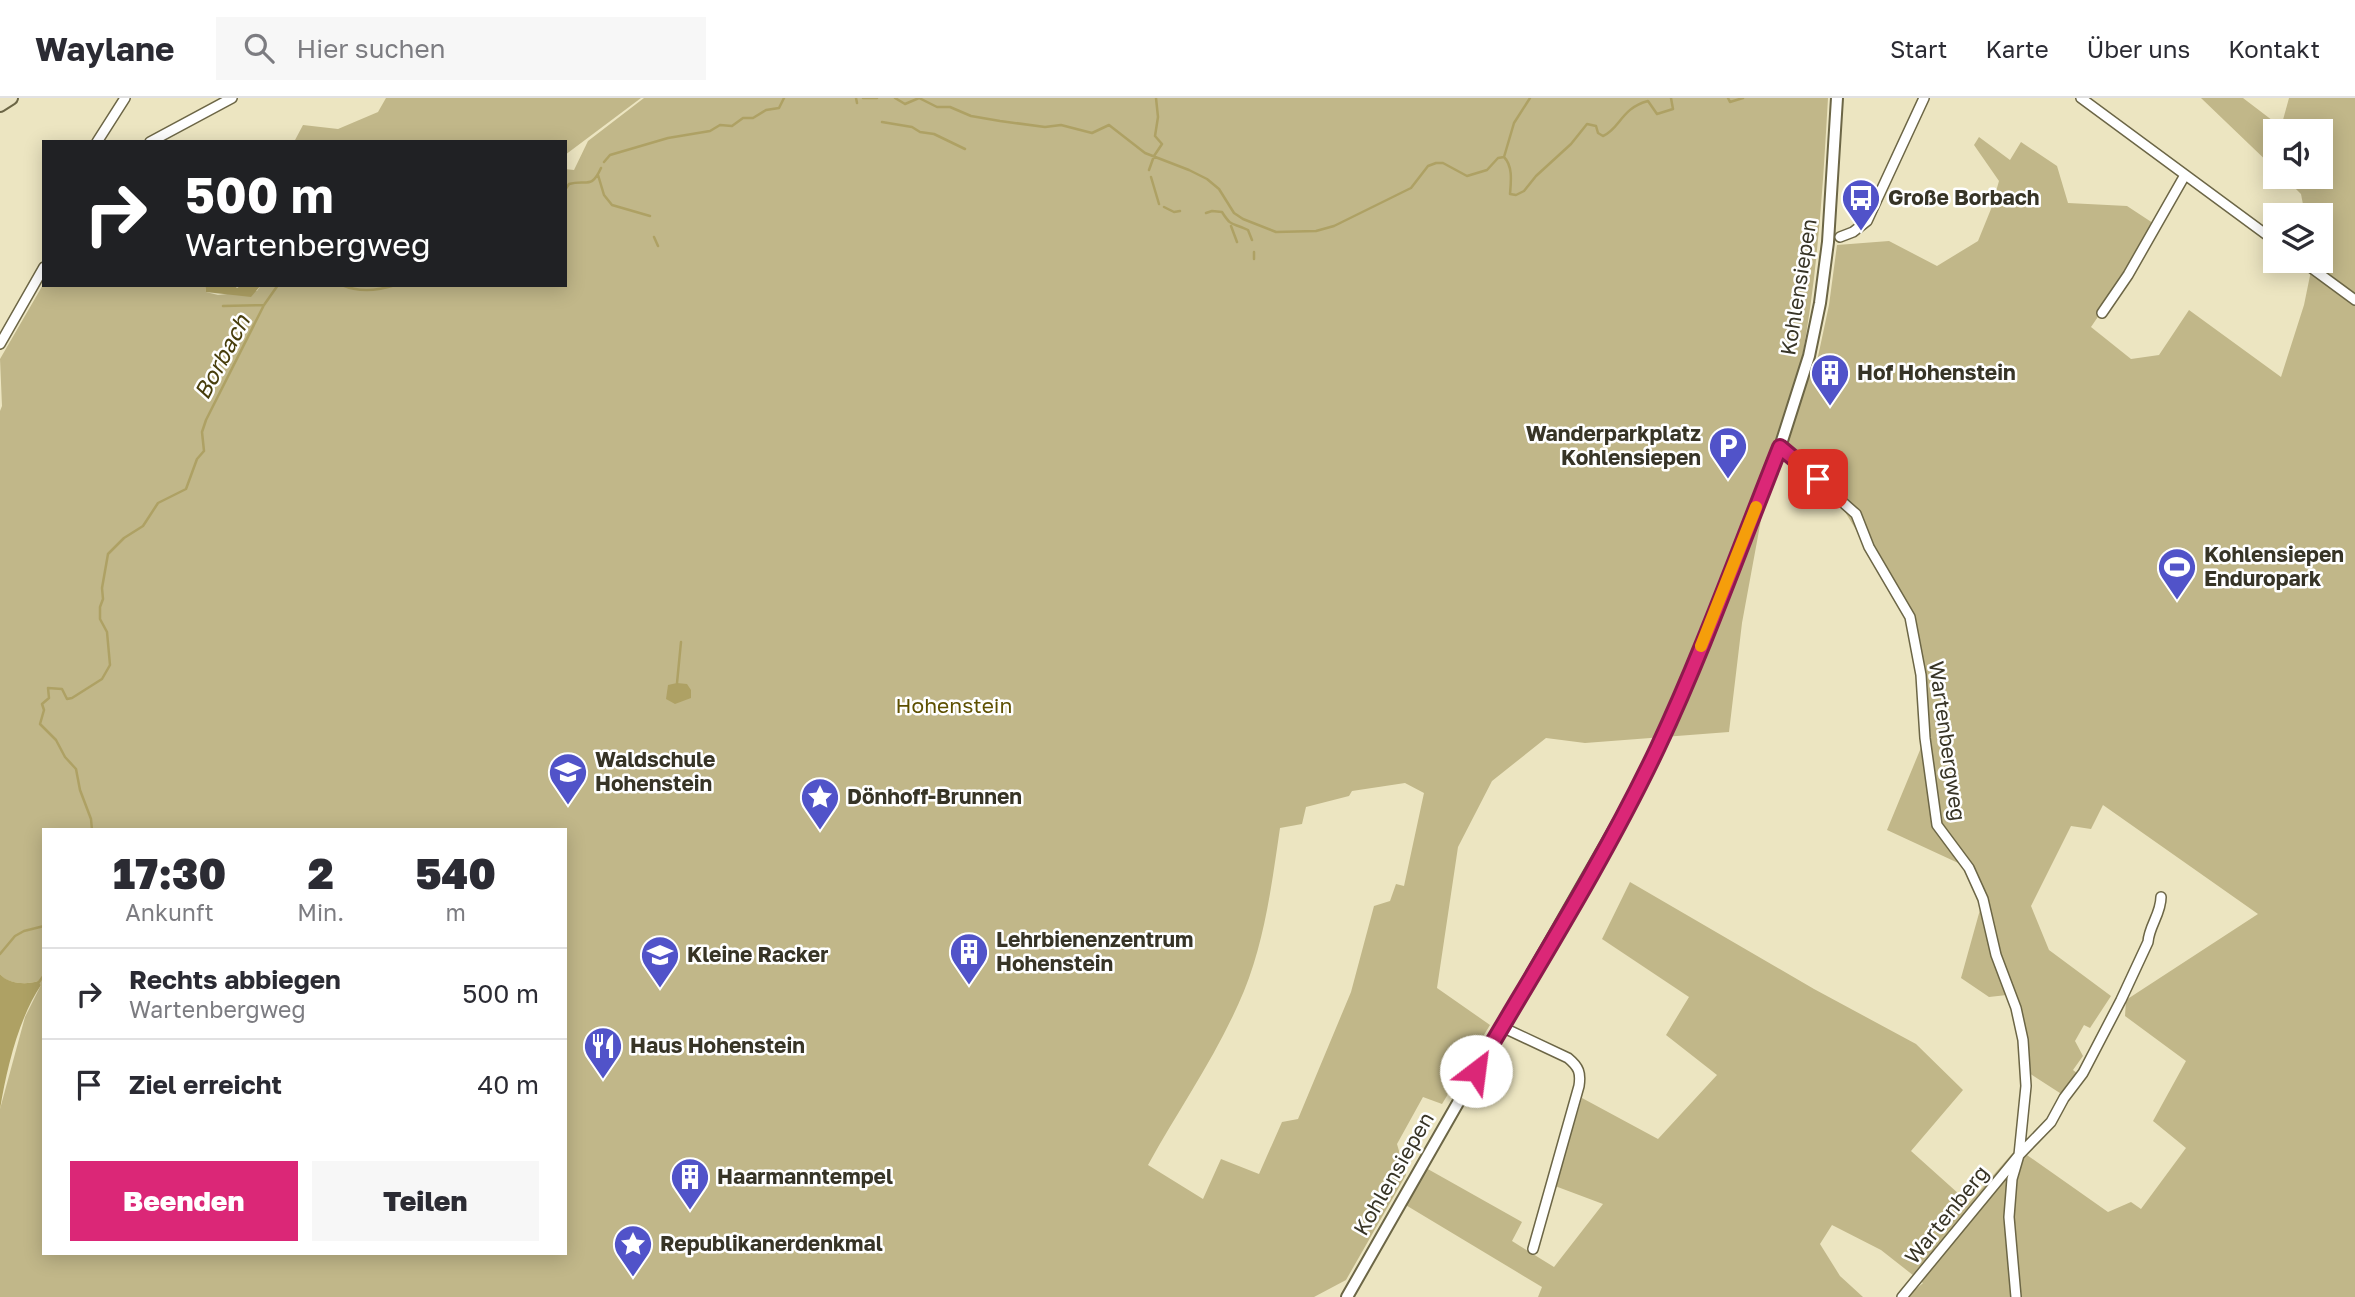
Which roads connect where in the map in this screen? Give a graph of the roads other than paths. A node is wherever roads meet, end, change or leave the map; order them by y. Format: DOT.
graph roads {
  1 [pos="11,98"];
  2 [pos="125,98"];
  3 [pos="232,98"];
  4 [pos="1837,98"];
  5 [pos="1924,98"];
  6 [pos="2081,98"];
  7 [pos="0,105"];
  8 [pos="98,140"];
  9 [pos="154,140"];
  10 [pos="2185,175"];
  11 [pos="2263,232"];
  12 [pos="1840,237"];
  13 [pos="42,270"];
  14 [pos="2318,273"];
  15 [pos="2355,300"];
  16 [pos="2102,313"];
  17 [pos="0,344"];
  18 [pos="1780,447"];
  19 [pos="2161,897"];
  20 [pos="1502,1027"];
  21 [pos="2019,1154"];
  22 [pos="1533,1249"];
  23 [pos="1347,1297"];
  24 [pos="1902,1297"];
  25 [pos="2016,1297"];
  1 -- 7 [label="main road"];
  2 -- 8 [label="street"];
  3 -- 9 [label="street"];
  4 -- 18 [label="street, Kohlensiepen"];
  5 -- 12 [label="street"];
  6 -- 10 [label="street"];
  10 -- 11 [label="street"];
  10 -- 16 [label="street"];
  13 -- 17 [label="street"];
  14 -- 15 [label="street"];
  18 -- 20 [label="street, Kohlensiepen"];
  18 -- 21 [label="street, Wartenbergweg"];
  19 -- 21 [label="street"];
  20 -- 22 [label="street"];
  20 -- 23 [label="street, Kohlensiepen"];
  21 -- 24 [label="street, Wartenberg"];
  21 -- 25 [label="street, Wartenbergweg"];
}
